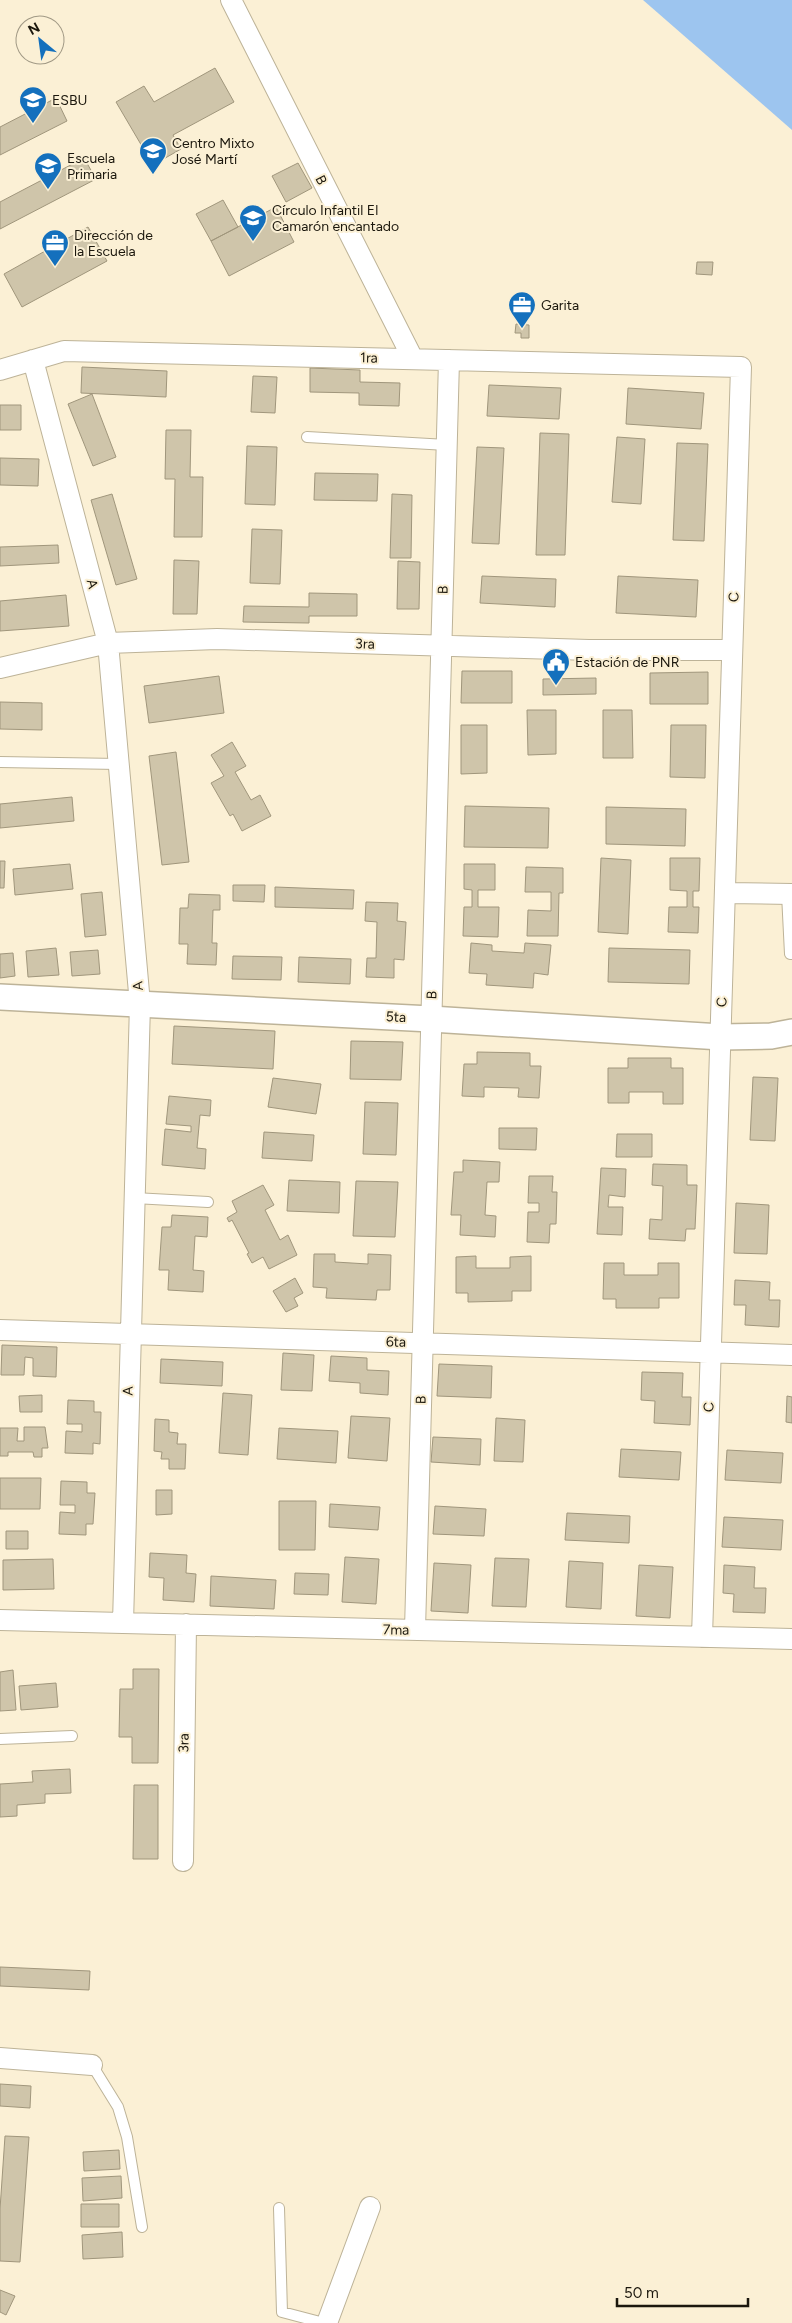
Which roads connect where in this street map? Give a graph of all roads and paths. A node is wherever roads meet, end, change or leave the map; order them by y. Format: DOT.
graph roads {
  1 [pos="231,0"];
  2 [pos="413,359"];
  3 [pos="33,360"];
  4 [pos="449,360"];
  5 [pos="741,367"];
  6 [pos="0,370"];
  7 [pos="307,437"];
  8 [pos="447,445"];
  9 [pos="108,643"];
  10 [pos="441,646"];
  11 [pos="732,650"];
  12 [pos="0,668"];
  13 [pos="0,762"];
  14 [pos="118,764"];
  15 [pos="725,893"];
  16 [pos="789,894"];
  17 [pos="792,954"];
  18 [pos="0,997"];
  19 [pos="140,1004"];
  20 [pos="431,1019"];
  21 [pos="792,1032"];
  22 [pos="720,1037"];
  23 [pos="134,1198"];
  24 [pos="208,1202"];
  25 [pos="0,1330"];
  26 [pos="130,1334"];
  27 [pos="423,1343"];
  28 [pos="711,1352"];
  29 [pos="792,1355"];
  30 [pos="0,1620"];
  31 [pos="123,1623"];
  32 [pos="186,1624"];
  33 [pos="415,1630"];
  34 [pos="702,1637"];
  35 [pos="792,1639"];
  36 [pos="72,1736"];
  37 [pos="0,1739"];
  38 [pos="183,1861"];
  39 [pos="0,2058"];
  40 [pos="92,2065"];
  41 [pos="370,2206"];
  42 [pos="279,2208"];
  43 [pos="142,2228"];
  44 [pos="325,2323"];
  1 -- 2 [label="street, B"];
  2 -- 3 [label="street, 1ra"];
  2 -- 4 [label="street, 1ra"];
  3 -- 6 [label="street, 1ra"];
  3 -- 9 [label="street, A"];
  4 -- 5 [label="street, 1ra"];
  4 -- 8 [label="street, B"];
  5 -- 11 [label="street, C"];
  7 -- 8 [label="lane"];
  8 -- 10 [label="street, B"];
  9 -- 10 [label="street, 3ra"];
  9 -- 12 [label="street, 3ra"];
  9 -- 14 [label="street, A"];
  10 -- 11 [label="street, 3ra"];
  10 -- 20 [label="street, B"];
  11 -- 15 [label="street, C"];
  13 -- 14 [label="lane"];
  14 -- 19 [label="street, A"];
  15 -- 16 [label="street"];
  15 -- 22 [label="street, C"];
  16 -- 17 [label="lane"];
  18 -- 19 [label="street, 5ta"];
  19 -- 20 [label="street, 5ta"];
  19 -- 23 [label="street, A"];
  20 -- 22 [label="street, 5ta"];
  20 -- 27 [label="street, B"];
  21 -- 22 [label="street, 5ta"];
  22 -- 28 [label="street, C"];
  23 -- 24 [label="lane"];
  23 -- 26 [label="street, A"];
  25 -- 26 [label="street, 6ta"];
  26 -- 27 [label="street, 6ta"];
  26 -- 31 [label="street, A"];
  27 -- 28 [label="street, 6ta"];
  27 -- 33 [label="street, B"];
  28 -- 29 [label="street, 6ta"];
  28 -- 34 [label="street, C"];
  30 -- 31 [label="street, 7ma"];
  31 -- 32 [label="street, 7ma"];
  32 -- 33 [label="street, 7ma"];
  32 -- 38 [label="street, 3ra"];
  33 -- 34 [label="street, 7ma"];
  34 -- 35 [label="street, 7ma"];
  36 -- 37 [label="lane"];
  39 -- 40 [label="street"];
  40 -- 43 [label="lane"];
  41 -- 44 [label="street"];
  42 -- 44 [label="lane"];
}
